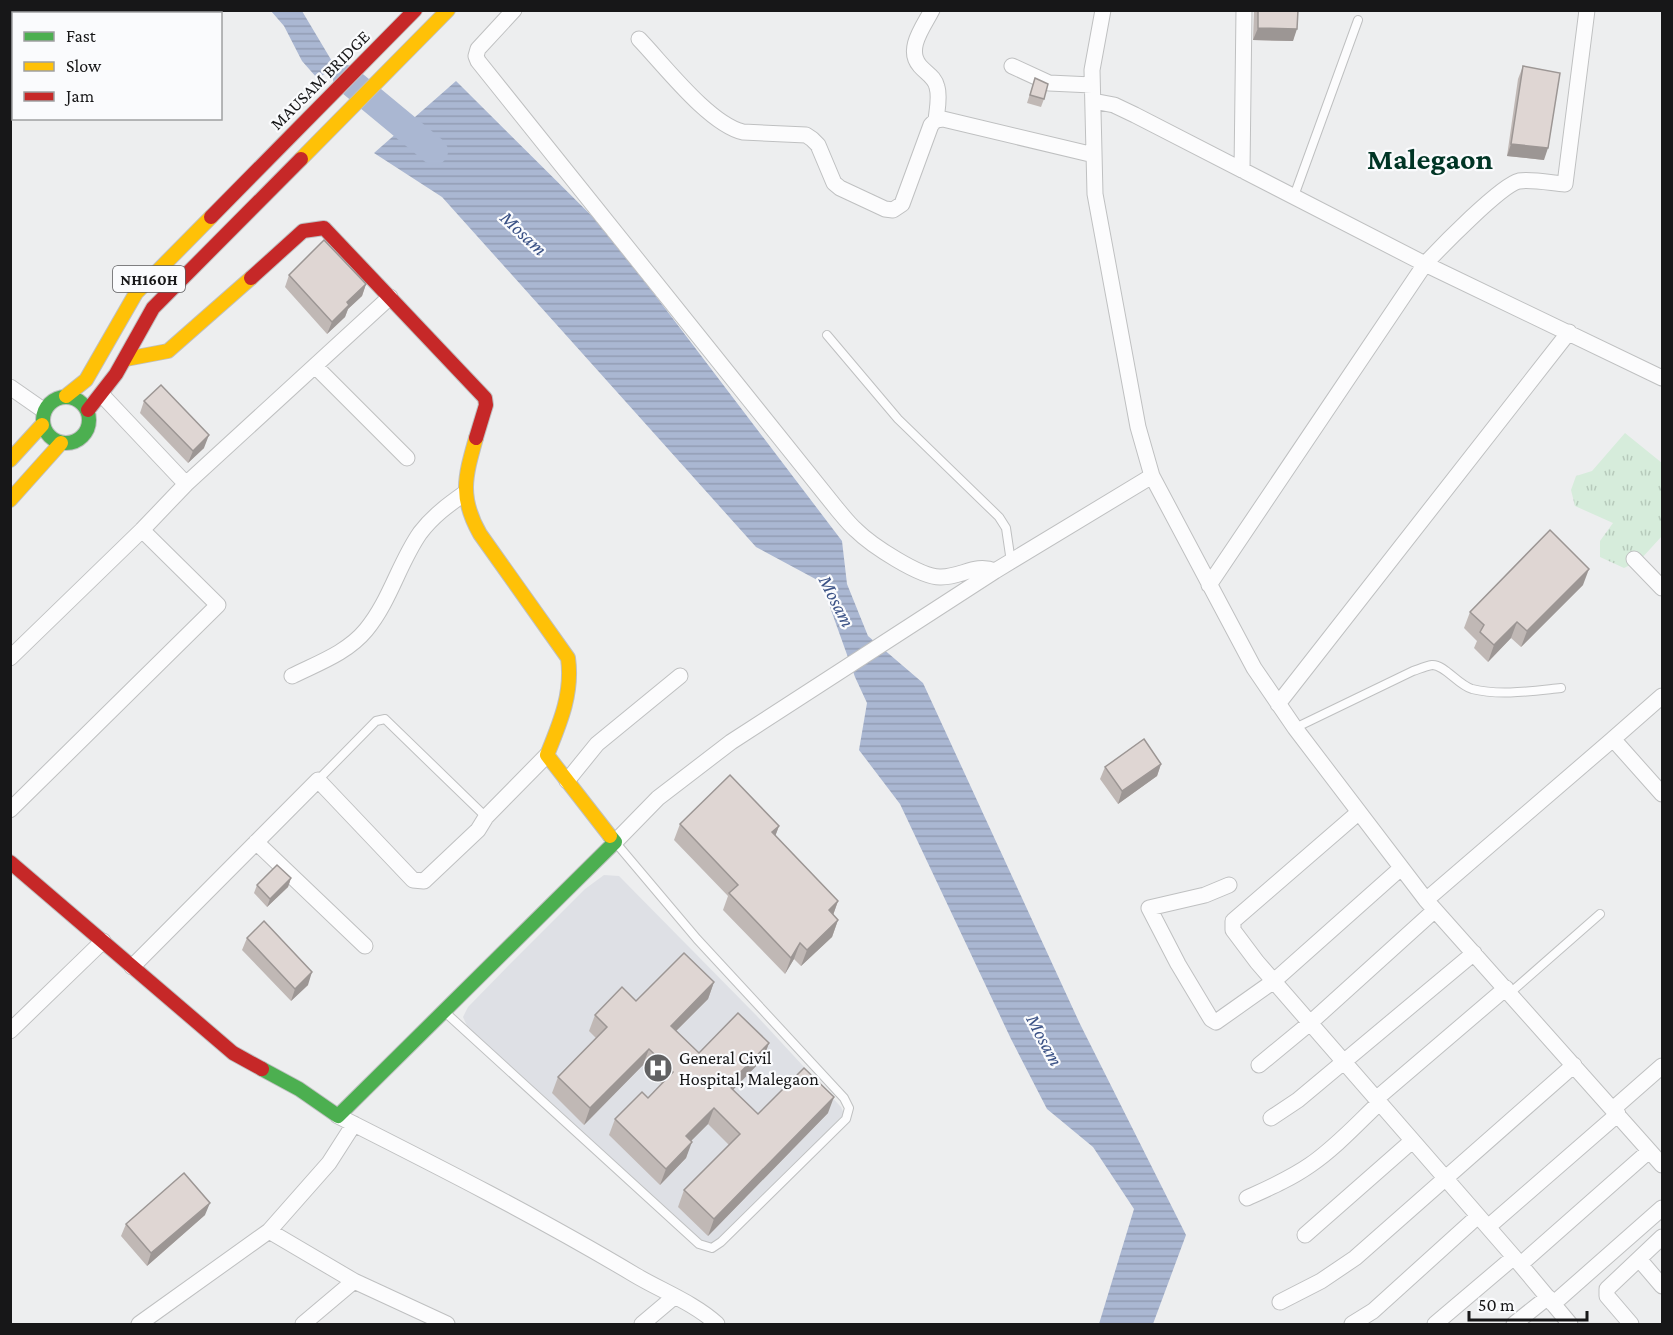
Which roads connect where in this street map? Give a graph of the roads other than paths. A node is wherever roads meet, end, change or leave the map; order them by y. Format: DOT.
graph roads {
  1 [pos="415,10"];
  2 [pos="448,10"];
  3 [pos="514,10"];
  4 [pos="932,10"];
  5 [pos="1103,10"];
  6 [pos="1244,10"];
  7 [pos="1587,10"];
  8 [pos="1358,20"];
  9 [pos="639,39"];
  10 [pos="1012,66"];
  11 [pos="1092,85"];
  12 [pos="1093,101"];
  13 [pos="936,120"];
  14 [pos="1094,155"];
  15 [pos="1242,170"];
  16 [pos="1294,196"];
  17 [pos="1425,264"];
  18 [pos="390,297"];
  19 [pos="1569,332"];
  20 [pos="827,335"];
  21 [pos="126,359"];
  22 [pos="315,366"];
  23 [pos="1662,378"];
  24 [pos="10,387"];
  25 [pos="102,395"];
  26 [pos="66,396"];
  27 [pos="88,410"];
  28 [pos="43,418"];
  29 [pos="61,443"];
  30 [pos="407,458"];
  31 [pos="10,460"];
  32 [pos="1152,476"];
  33 [pos="186,484"];
  34 [pos="465,493"];
  35 [pos="10,500"];
  36 [pos="142,530"];
  37 [pos="1634,559"];
  38 [pos="1011,562"];
  39 [pos="995,572"];
  40 [pos="1209,585"];
  41 [pos="1662,588"];
  42 [pos="10,658"];
  43 [pos="292,676"];
  44 [pos="680,676"];
  45 [pos="1561,688"];
  46 [pos="1662,696"];
  47 [pos="1278,704"];
  48 [pos="1295,728"];
  49 [pos="1613,740"];
  50 [pos="547,756"];
  51 [pos="318,780"];
  52 [pos="567,781"];
  53 [pos="1662,794"];
  54 [pos="10,810"];
  55 [pos="1359,812"];
  56 [pos="486,817"];
  57 [pos="256,842"];
  58 [pos="615,842"];
  59 [pos="10,862"];
  60 [pos="1401,868"];
  61 [pos="1229,885"];
  62 [pos="1430,905"];
  63 [pos="1600,914"];
  64 [pos="103,941"];
  65 [pos="365,946"];
  66 [pos="1474,953"];
  67 [pos="132,967"];
  68 [pos="1274,981"];
  69 [pos="1508,990"];
  70 [pos="443,1011"];
  71 [pos="1310,1023"];
  72 [pos="10,1031"];
  73 [pos="1344,1061"];
  74 [pos="1258,1065"];
  75 [pos="1574,1065"];
  76 [pos="1662,1066"];
  77 [pos="1378,1101"];
  78 [pos="1616,1112"];
  79 [pos="338,1116"];
  80 [pos="1271,1119"];
  81 [pos="354,1124"];
  82 [pos="1412,1141"];
  83 [pos="1649,1150"];
  84 [pos="1662,1165"];
  85 [pos="1446,1179"];
  86 [pos="1247,1198"];
  87 [pos="1662,1208"];
  88 [pos="1483,1221"];
  89 [pos="269,1231"];
  90 [pos="1305,1235"];
  91 [pos="1662,1237"];
  92 [pos="1639,1259"];
  93 [pos="1517,1260"];
  94 [pos="354,1281"];
  95 [pos="1662,1286"];
  96 [pos="674,1298"];
  97 [pos="1551,1301"];
  98 [pos="1280,1302"];
  99 [pos="1564,1323"];
  100 [pos="140,1324"];
  101 [pos="303,1324"];
  102 [pos="447,1324"];
  103 [pos="642,1324"];
  104 [pos="717,1324"];
  105 [pos="1352,1324"];
  106 [pos="1436,1324"];
  107 [pos="1514,1324"];
  108 [pos="1631,1324"];
  1 -- 26 [label="main road, MAUSAM BRIDGE / NH160H"];
  2 -- 21 [label="main road, NH160H"];
  3 -- 39 [label="street"];
  4 -- 13 [label="street"];
  5 -- 11 [label="street"];
  6 -- 15 [label="street"];
  7 -- 17 [label="street"];
  8 -- 16 [label="lane"];
  9 -- 13 [label="street"];
  10 -- 11 [label="street"];
  11 -- 12 [label="street"];
  12 -- 14 [label="street"];
  12 -- 15 [label="street"];
  13 -- 14 [label="street"];
  14 -- 32 [label="street"];
  15 -- 16 [label="street"];
  16 -- 17 [label="street"];
  17 -- 19 [label="street"];
  17 -- 40 [label="street"];
  18 -- 21 [label="main road"];
  18 -- 22 [label="street"];
  18 -- 34 [label="main road"];
  19 -- 23 [label="street"];
  19 -- 47 [label="street"];
  20 -- 38 [label="lane"];
  21 -- 25 [label="main road, NH160H"];
  22 -- 30 [label="street"];
  22 -- 33 [label="street"];
  24 -- 28 [label="street"];
  25 -- 27 [label="main road, NH160H"];
  25 -- 33 [label="street"];
  26 -- 27 [label="main road"];
  26 -- 28 [label="main road, NH160H"];
  27 -- 29 [label="main road, NH160H"];
  28 -- 29 [label="main road"];
  28 -- 31 [label="main road, NH160H"];
  29 -- 35 [label="main road, NH160H"];
  32 -- 38 [label="street"];
  32 -- 40 [label="street"];
  33 -- 36 [label="street"];
  34 -- 43 [label="street"];
  34 -- 50 [label="main road"];
  36 -- 42 [label="street"];
  36 -- 54 [label="street"];
  37 -- 41 [label="street"];
  38 -- 39 [label="street"];
  39 -- 58 [label="street"];
  40 -- 47 [label="street"];
  44 -- 52 [label="street"];
  45 -- 48 [label="lane"];
  46 -- 49 [label="street"];
  47 -- 48 [label="street"];
  48 -- 55 [label="street"];
  49 -- 53 [label="street"];
  49 -- 62 [label="street"];
  50 -- 52 [label="main road"];
  50 -- 56 [label="street"];
  51 -- 56 [label="lane"];
  51 -- 56 [label="street"];
  51 -- 57 [label="street"];
  52 -- 58 [label="main road"];
  55 -- 60 [label="street"];
  55 -- 68 [label="street"];
  57 -- 65 [label="street"];
  57 -- 67 [label="street"];
  58 -- 70 [label="main road"];
  58 -- 70 [label="lane"];
  59 -- 64 [label="main road"];
  60 -- 62 [label="street"];
  60 -- 68 [label="street"];
  61 -- 68 [label="street"];
  62 -- 66 [label="street"];
  62 -- 71 [label="street"];
  63 -- 69 [label="lane"];
  64 -- 67 [label="main road"];
  64 -- 72 [label="street"];
  66 -- 69 [label="street"];
  66 -- 73 [label="street"];
  67 -- 79 [label="main road"];
  68 -- 71 [label="street"];
  69 -- 75 [label="street"];
  69 -- 77 [label="street"];
  70 -- 79 [label="main road"];
  71 -- 73 [label="street"];
  71 -- 74 [label="street"];
  73 -- 77 [label="street"];
  73 -- 80 [label="street"];
  75 -- 78 [label="street"];
  75 -- 85 [label="street"];
  76 -- 78 [label="street"];
  77 -- 82 [label="street"];
  77 -- 86 [label="street"];
  78 -- 83 [label="street"];
  78 -- 88 [label="street"];
  79 -- 81 [label="street"];
  81 -- 89 [label="street"];
  81 -- 96 [label="street"];
  82 -- 85 [label="street"];
  82 -- 90 [label="street"];
  83 -- 84 [label="street"];
  83 -- 93 [label="street"];
  85 -- 88 [label="street"];
  85 -- 98 [label="street"];
  87 -- 97 [label="street"];
  88 -- 93 [label="street"];
  88 -- 105 [label="street"];
  89 -- 94 [label="street"];
  89 -- 100 [label="street"];
  91 -- 92 [label="street"];
  92 -- 95 [label="street"];
  92 -- 108 [label="street"];
  93 -- 97 [label="street"];
  93 -- 106 [label="street"];
  94 -- 101 [label="street"];
  94 -- 102 [label="street"];
  96 -- 103 [label="street"];
  96 -- 104 [label="street"];
  97 -- 99 [label="street"];
  97 -- 107 [label="street"];
}
